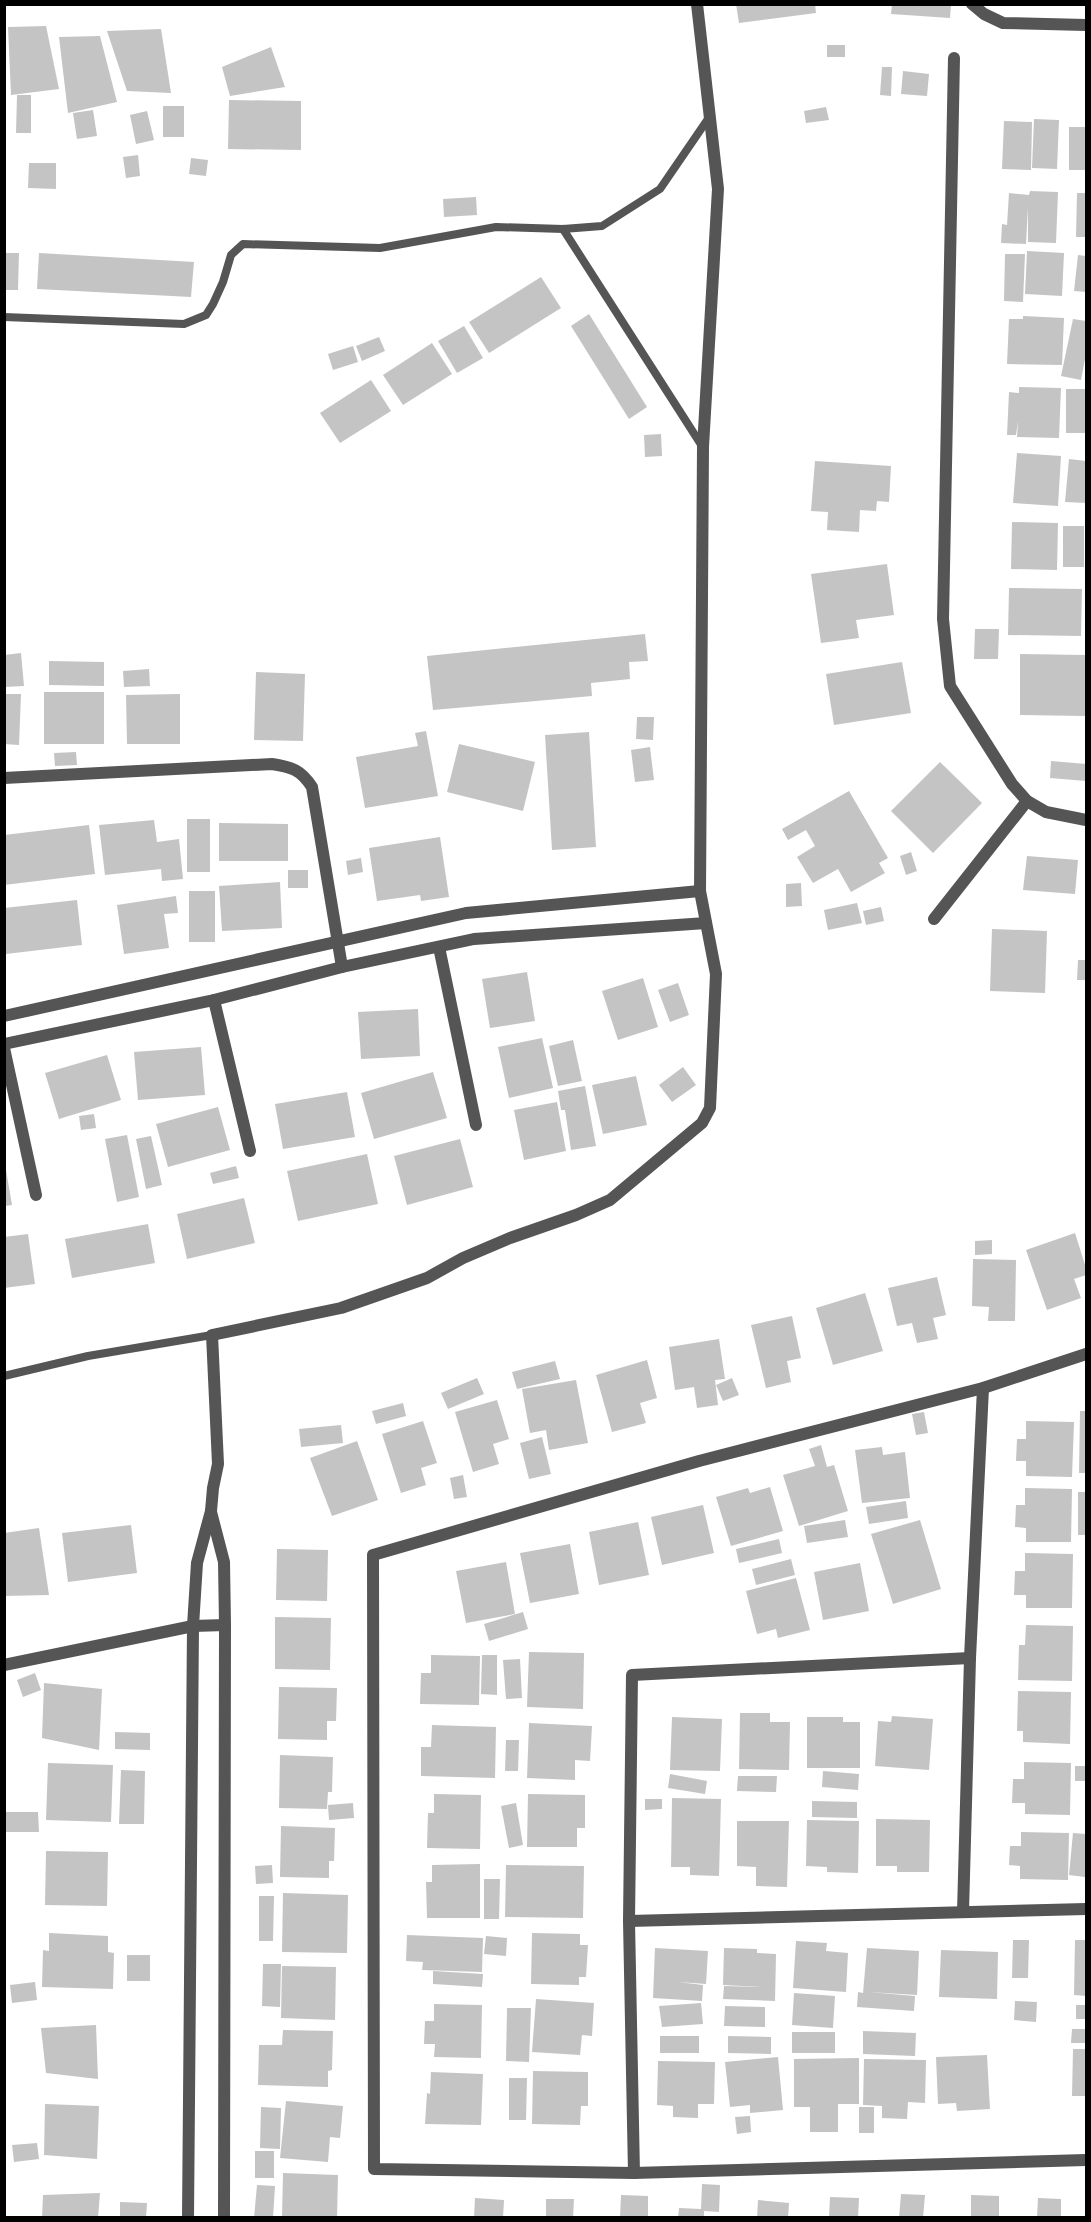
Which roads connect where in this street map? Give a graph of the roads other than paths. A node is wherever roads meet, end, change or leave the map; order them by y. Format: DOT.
graph roads {
  1 [pos="698,4"];
  2 [pos="972,4"];
  3 [pos="1086,25"];
  4 [pos="954,58"];
  5 [pos="710,116"];
  6 [pos="563,229"];
  7 [pos="4,317"];
  8 [pos="703,447"];
  9 [pos="4,778"];
  10 [pos="1027,801"];
  11 [pos="1086,820"];
  12 [pos="700,891"];
  13 [pos="934,919"];
  14 [pos="706,923"];
  15 [pos="336,941"];
  16 [pos="438,947"];
  17 [pos="342,968"];
  18 [pos="214,1000"];
  19 [pos="4,1016"];
  20 [pos="4,1046"];
  21 [pos="476,1125"];
  22 [pos="250,1151"];
  23 [pos="36,1195"];
  24 [pos="212,1335"];
  25 [pos="1086,1354"];
  26 [pos="4,1376"];
  27 [pos="983,1388"];
  28 [pos="211,1511"];
  29 [pos="225,1625"];
  30 [pos="193,1626"];
  31 [pos="970,1658"];
  32 [pos="4,1665"];
  33 [pos="1086,1909"];
  34 [pos="963,1912"];
  35 [pos="629,1921"];
  36 [pos="1086,2160"];
  37 [pos="634,2173"];
  38 [pos="188,2217"];
  39 [pos="224,2217"];
  1 -- 5 [label="street"];
  2 -- 3 [label="street"];
  4 -- 10 [label="street"];
  5 -- 6 [label="lane"];
  5 -- 8 [label="street"];
  6 -- 7 [label="lane"];
  6 -- 8 [label="lane"];
  8 -- 12 [label="street"];
  9 -- 15 [label="street"];
  10 -- 11 [label="street"];
  10 -- 13 [label="street"];
  12 -- 14 [label="street"];
  12 -- 15 [label="street"];
  14 -- 16 [label="street"];
  14 -- 24 [label="street"];
  15 -- 17 [label="street"];
  15 -- 19 [label="street"];
  16 -- 17 [label="street"];
  16 -- 21 [label="street"];
  17 -- 18 [label="street"];
  18 -- 20 [label="street"];
  18 -- 22 [label="street"];
  20 -- 23 [label="street"];
  24 -- 26 [label="lane"];
  24 -- 28 [label="street"];
  25 -- 27 [label="street"];
  27 -- 31 [label="street"];
  27 -- 37 [label="street"];
  28 -- 29 [label="street"];
  28 -- 30 [label="street"];
  29 -- 30 [label="street"];
  29 -- 39 [label="street"];
  30 -- 32 [label="street"];
  30 -- 38 [label="street"];
  31 -- 34 [label="street"];
  31 -- 35 [label="street"];
  33 -- 34 [label="street"];
  34 -- 35 [label="street"];
  35 -- 37 [label="street"];
  36 -- 37 [label="street"];
}
